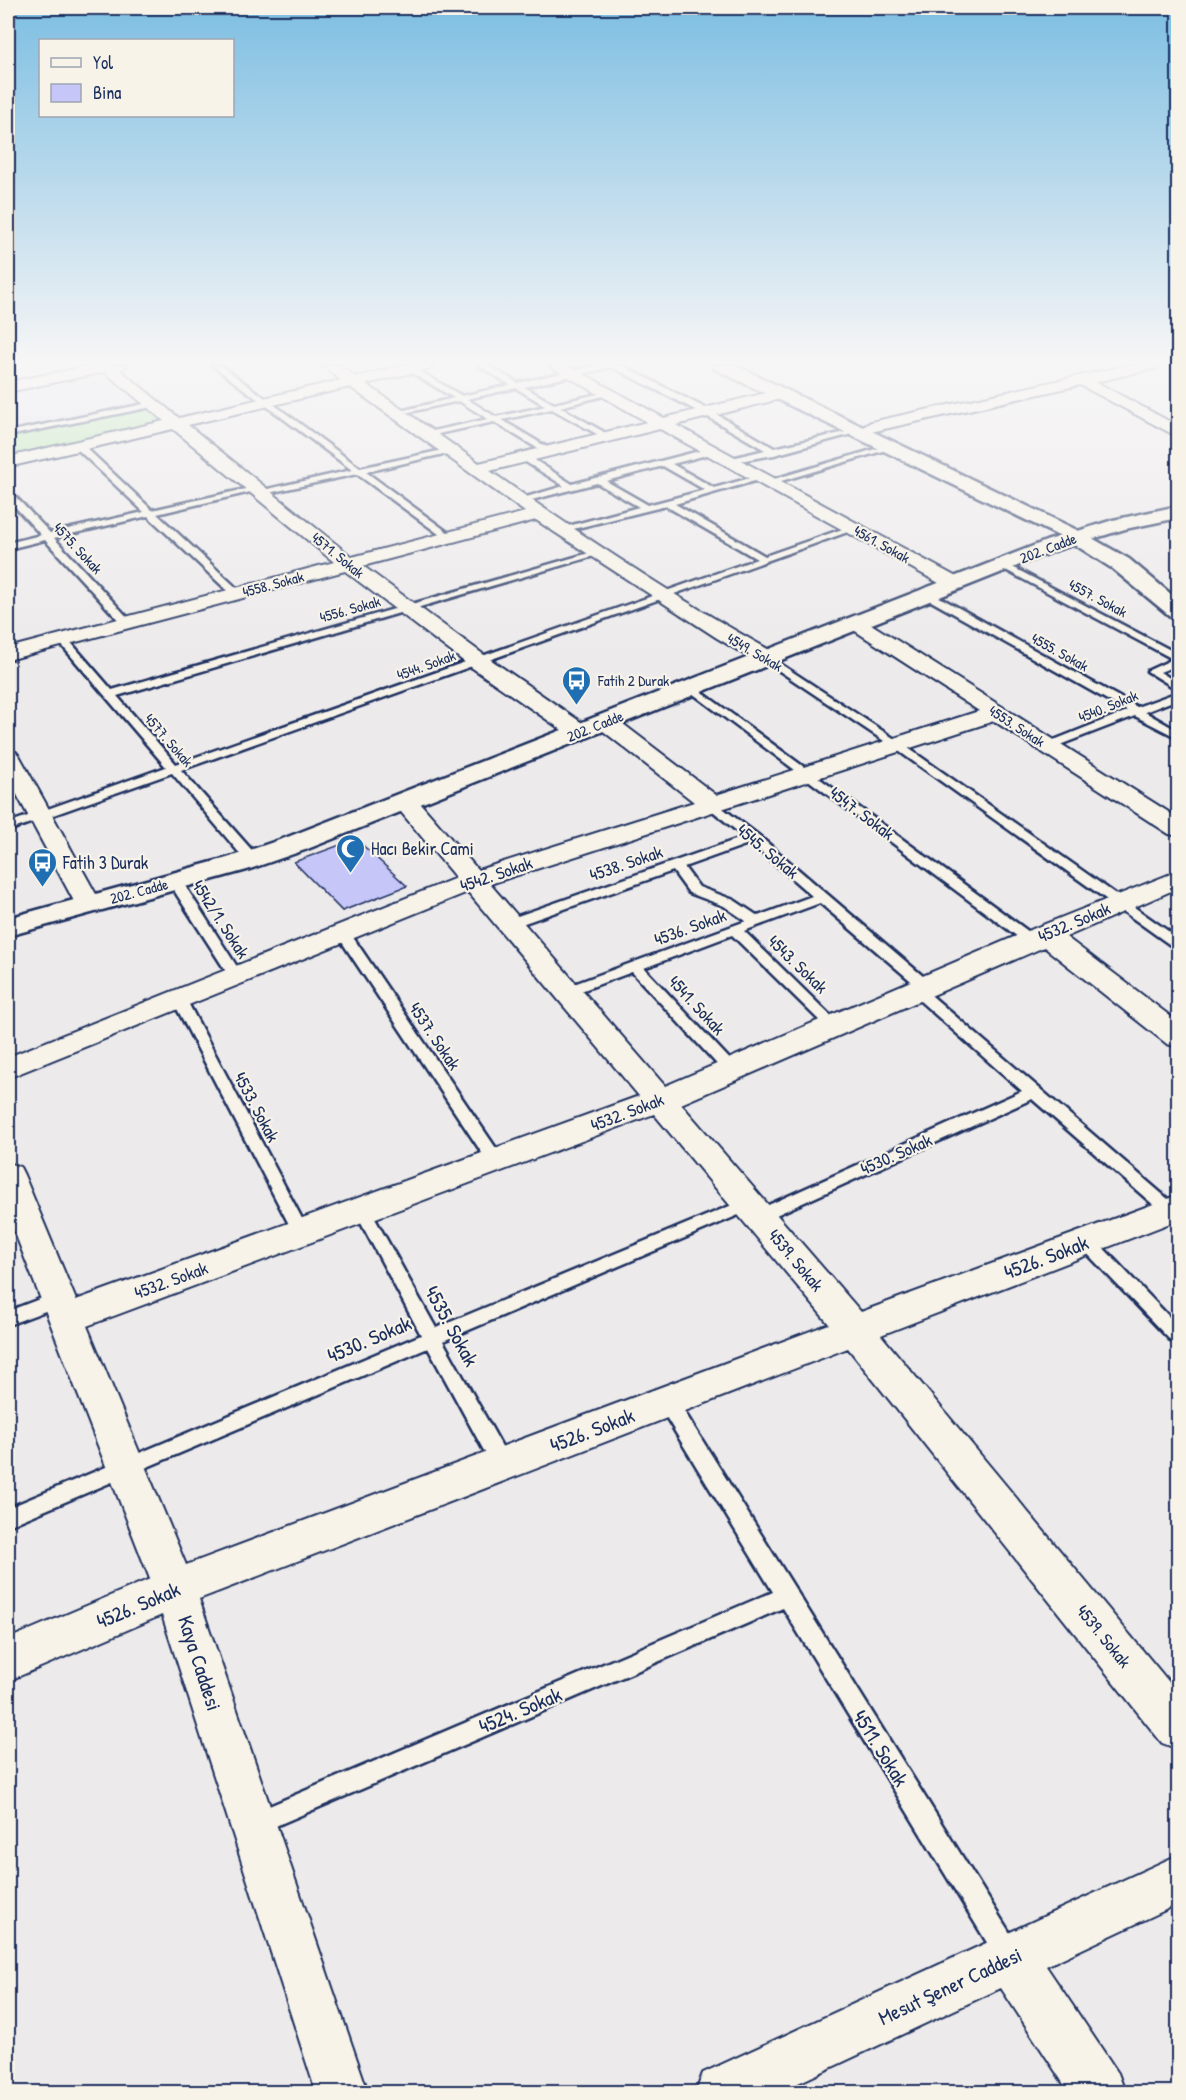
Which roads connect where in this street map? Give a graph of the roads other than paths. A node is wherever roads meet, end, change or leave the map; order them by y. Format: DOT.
graph roads {
  1 [pos="97,463"];
  2 [pos="225,463"];
  3 [pos="347,463"];
  4 [pos="393,463"];
  5 [pos="467,463"];
  6 [pos="500,463"];
  7 [pos="533,463"];
  8 [pos="664,463"];
  9 [pos="735,463"];
  10 [pos="830,463"];
  11 [pos="931,463"];
  12 [pos="942,463"];
  13 [pos="476,469"];
  14 [pos="358,471"];
  15 [pos="599,480"];
  16 [pos="765,480"];
  17 [pos="571,487"];
  18 [pos="259,491"];
  19 [pos="713,491"];
  20 [pos="8,494"];
  21 [pos="520,500"];
  22 [pos="667,503"];
  23 [pos="1179,503"];
  24 [pos="647,508"];
  25 [pos="1179,512"];
  26 [pos="150,513"];
  27 [pos="539,514"];
  28 [pos="1076,522"];
  29 [pos="854,528"];
  30 [pos="564,530"];
  31 [pos="47,537"];
  32 [pos="450,537"];
  33 [pos="8,546"];
  34 [pos="599,553"];
  35 [pos="765,560"];
  36 [pos="348,564"];
  37 [pos="1003,565"];
  38 [pos="940,585"];
  39 [pos="1179,592"];
  40 [pos="237,594"];
  41 [pos="664,596"];
  42 [pos="407,608"];
  43 [pos="1179,611"];
  44 [pos="127,623"];
  45 [pos="856,623"];
  46 [pos="63,640"];
  47 [pos="8,653"];
  48 [pos="757,653"];
  49 [pos="1179,659"];
  50 [pos="479,662"];
  51 [pos="1179,687"];
  52 [pos="692,688"];
  53 [pos="110,694"];
  54 [pos="1179,695"];
  55 [pos="1136,711"];
  56 [pos="997,713"];
  57 [pos="606,722"];
  58 [pos="571,726"];
  59 [pos="1179,735"];
  60 [pos="897,745"];
  61 [pos="1048,746"];
  62 [pos="8,757"];
  63 [pos="175,770"];
  64 [pos="808,773"];
  65 [pos="405,801"];
  66 [pos="712,804"];
  67 [pos="41,817"];
  68 [pos="8,827"];
  69 [pos="1179,829"];
  70 [pos="754,838"];
  71 [pos="245,851"];
  72 [pos="676,865"];
  73 [pos="1179,879"];
  74 [pos="474,880"];
  75 [pos="175,881"];
  76 [pos="84,896"];
  77 [pos="823,897"];
  78 [pos="1120,902"];
  79 [pos="8,906"];
  80 [pos="757,922"];
  81 [pos="511,923"];
  82 [pos="8,927"];
  83 [pos="735,930"];
  84 [pos="343,933"];
  85 [pos="1038,937"];
  86 [pos="1179,944"];
  87 [pos="634,966"];
  88 [pos="236,976"];
  89 [pos="921,988"];
  90 [pos="568,991"];
  91 [pos="179,999"];
  92 [pos="833,1026"];
  93 [pos="1179,1037"];
  94 [pos="8,1068"];
  95 [pos="731,1070"];
  96 [pos="1033,1092"];
  97 [pos="661,1100"];
  98 [pos="496,1161"];
  99 [pos="8,1175"];
  100 [pos="1174,1209"];
  101 [pos="362,1210"];
  102 [pos="754,1210"];
  103 [pos="301,1232"];
  104 [pos="1087,1242"];
  105 [pos="62,1309"];
  106 [pos="8,1318"];
  107 [pos="855,1330"];
  108 [pos="432,1337"];
  109 [pos="1179,1337"];
  110 [pos="667,1401"];
  111 [pos="502,1465"];
  112 [pos="125,1467"];
  113 [pos="8,1517"];
  114 [pos="175,1589"];
  115 [pos="787,1596"];
  116 [pos="8,1660"];
  117 [pos="1179,1727"];
  118 [pos="253,1824"];
  119 [pos="1179,1879"];
  120 [pos="1011,1958"];
  121 [pos="342,2092"];
  122 [pos="722,2092"];
  123 [pos="1099,2092"];
  1 -- 26 [label="lane"];
  2 -- 18 [label="street, 4571. Sokak"];
  3 -- 14 [label="lane"];
  4 -- 14 [label="lane"];
  5 -- 13 [label="street, 4549. Sokak"];
  6 -- 13 [label="street"];
  7 -- 17 [label="lane"];
  8 -- 15 [label="lane"];
  8 -- 19 [label="lane"];
  9 -- 16 [label="street, 4561. Sokak"];
  10 -- 16 [label="lane"];
  11 -- 28 [label="main road"];
  12 -- 28 [label="main road"];
  13 -- 21 [label="street, 4549. Sokak"];
  14 -- 18 [label="lane"];
  14 -- 32 [label="lane"];
  15 -- 17 [label="lane"];
  15 -- 24 [label="lane"];
  16 -- 19 [label="lane"];
  16 -- 29 [label="street, 4561. Sokak"];
  17 -- 21 [label="lane"];
  18 -- 26 [label="lane"];
  18 -- 36 [label="street, 4571. Sokak"];
  19 -- 22 [label="lane"];
  20 -- 31 [label="lane, 4575. Sokak"];
  21 -- 27 [label="street, 4549. Sokak"];
  22 -- 24 [label="lane"];
  22 -- 35 [label="lane"];
  23 -- 28 [label="main road, 202. Cadde"];
  24 -- 30 [label="lane"];
  25 -- 28 [label="main road, 202. Cadde"];
  26 -- 31 [label="lane"];
  26 -- 40 [label="lane"];
  27 -- 30 [label="street, 4549. Sokak"];
  27 -- 32 [label="street, 4558. Sokak"];
  28 -- 37 [label="main road, 202. Cadde"];
  28 -- 38 [label="main road, 202. Cadde"];
  28 -- 39 [label="main road"];
  28 -- 43 [label="main road"];
  29 -- 35 [label="lane, 4544. Sokak"];
  29 -- 38 [label="street, 4561. Sokak"];
  30 -- 34 [label="street, 4549. Sokak"];
  31 -- 33 [label="lane"];
  31 -- 44 [label="lane, 4575. Sokak"];
  32 -- 36 [label="street, 4558. Sokak"];
  34 -- 41 [label="street, 4549. Sokak"];
  34 -- 42 [label="lane, 4556. Sokak"];
  35 -- 41 [label="lane, 4544. Sokak"];
  36 -- 40 [label="street, 4558. Sokak"];
  36 -- 42 [label="street, 4571. Sokak"];
  37 -- 38 [label="main road, 202. Cadde"];
  37 -- 49 [label="lane, 4557. Sokak"];
  38 -- 45 [label="main road, 202. Cadde"];
  38 -- 48 [label="main road, 202. Cadde"];
  38 -- 55 [label="lane, 4555. Sokak"];
  40 -- 44 [label="street, 4558. Sokak"];
  41 -- 48 [label="street, 4549. Sokak"];
  41 -- 50 [label="lane, 4544. Sokak"];
  42 -- 50 [label="street, 4571. Sokak"];
  42 -- 53 [label="lane, 4556. Sokak"];
  44 -- 46 [label="street, 4558. Sokak"];
  45 -- 48 [label="main road, 202. Cadde"];
  45 -- 56 [label="street, 4553. Sokak"];
  46 -- 47 [label="street, 4558. Sokak"];
  46 -- 53 [label="lane, 4577. Sokak"];
  48 -- 52 [label="main road, 202. Cadde"];
  48 -- 58 [label="main road, 202. Cadde"];
  48 -- 60 [label="lane, 4549. Sokak"];
  49 -- 51 [label="lane, 4557. Sokak"];
  50 -- 58 [label="street, 4571. Sokak"];
  50 -- 63 [label="lane, 4544. Sokak"];
  52 -- 57 [label="main road, 202. Cadde"];
  52 -- 64 [label="lane, 4547. Sokak"];
  53 -- 63 [label="lane, 4577. Sokak"];
  54 -- 55 [label="lane, 4540. Sokak"];
  55 -- 59 [label="lane, 4555. Sokak"];
  55 -- 61 [label="lane, 4540. Sokak"];
  56 -- 60 [label="street, 4542. Sokak"];
  56 -- 61 [label="street, 4553. Sokak"];
  57 -- 58 [label="main road, 202. Cadde"];
  57 -- 66 [label="street, 4545. Sokak"];
  58 -- 65 [label="main road, 202. Cadde"];
  58 -- 71 [label="main road, 202. Cadde"];
  60 -- 64 [label="street, 4542. Sokak"];
  60 -- 78 [label="lane, 4549. Sokak"];
  61 -- 69 [label="street, 4553. Sokak"];
  62 -- 67 [label="street"];
  63 -- 67 [label="lane, 4544. Sokak"];
  63 -- 71 [label="lane, 4577. Sokak"];
  64 -- 66 [label="street, 4542. Sokak"];
  64 -- 85 [label="lane, 4547. Sokak"];
  65 -- 71 [label="main road, 202. Cadde"];
  65 -- 74 [label="street, 4539. Sokak"];
  66 -- 70 [label="lane, 4545. Sokak"];
  66 -- 74 [label="street, 4542. Sokak"];
  67 -- 68 [label="lane, 4544. Sokak"];
  67 -- 76 [label="street"];
  70 -- 72 [label="lane, 4538. Sokak"];
  70 -- 77 [label="lane, 4545. Sokak"];
  71 -- 75 [label="main road, 202. Cadde"];
  71 -- 76 [label="main road, 202. Cadde"];
  72 -- 80 [label="lane"];
  72 -- 81 [label="lane, 4538. Sokak"];
  73 -- 78 [label="street, 4532. Sokak"];
  74 -- 81 [label="street, 4539. Sokak"];
  74 -- 84 [label="street, 4542. Sokak"];
  75 -- 76 [label="main road, 202. Cadde"];
  75 -- 88 [label="lane, 4542/1. Sokak"];
  76 -- 79 [label="main road, 202. Cadde"];
  76 -- 82 [label="main road, 202. Cadde"];
  77 -- 80 [label="lane, 4536. Sokak"];
  77 -- 89 [label="lane, 4545. Sokak"];
  78 -- 85 [label="street, 4532. Sokak"];
  78 -- 86 [label="lane, 4549. Sokak"];
  80 -- 83 [label="lane, 4536. Sokak"];
  81 -- 90 [label="street, 4539. Sokak"];
  83 -- 87 [label="lane, 4536. Sokak"];
  83 -- 92 [label="lane, 4543. Sokak"];
  84 -- 88 [label="street, 4542. Sokak"];
  84 -- 98 [label="lane, 4537. Sokak"];
  85 -- 89 [label="street, 4532. Sokak"];
  85 -- 93 [label="street, 4547. Sokak"];
  87 -- 90 [label="lane, 4536. Sokak"];
  87 -- 95 [label="lane, 4541. Sokak"];
  88 -- 91 [label="street, 4542. Sokak"];
  89 -- 92 [label="street, 4532. Sokak"];
  89 -- 96 [label="lane, 4545. Sokak"];
  90 -- 97 [label="street, 4539. Sokak"];
  91 -- 94 [label="street, 4542. Sokak"];
  91 -- 103 [label="lane, 4533. Sokak"];
  92 -- 95 [label="street, 4532. Sokak"];
  95 -- 97 [label="street, 4532. Sokak"];
  96 -- 100 [label="lane, 4545. Sokak"];
  96 -- 102 [label="lane, 4530. Sokak"];
  97 -- 98 [label="street, 4532. Sokak"];
  97 -- 102 [label="street, 4539. Sokak"];
  98 -- 101 [label="street, 4532. Sokak"];
  99 -- 105 [label="street, Kaya Caddesi"];
  100 -- 104 [label="street, 4526. Sokak"];
  101 -- 103 [label="street, 4532. Sokak"];
  101 -- 108 [label="lane, 4535. Sokak"];
  102 -- 107 [label="street, 4539. Sokak"];
  102 -- 108 [label="lane, 4530. Sokak"];
  103 -- 105 [label="street, 4532. Sokak"];
  104 -- 107 [label="street, 4526. Sokak"];
  104 -- 109 [label="lane"];
  105 -- 106 [label="lane"];
  105 -- 112 [label="street, Kaya Caddesi"];
  107 -- 110 [label="street, 4526. Sokak"];
  107 -- 117 [label="street, 4539. Sokak"];
  108 -- 111 [label="lane, 4535. Sokak"];
  108 -- 112 [label="lane, 4530. Sokak"];
  110 -- 111 [label="street, 4526. Sokak"];
  110 -- 115 [label="lane, 4511. Sokak"];
  111 -- 114 [label="street, 4526. Sokak"];
  112 -- 113 [label="lane, 4530. Sokak"];
  112 -- 114 [label="street, Kaya Caddesi"];
  114 -- 116 [label="street, 4526. Sokak"];
  114 -- 118 [label="street, Kaya Caddesi"];
  115 -- 118 [label="lane, 4524. Sokak"];
  115 -- 120 [label="lane, 4511. Sokak"];
  118 -- 121 [label="street, Kaya Caddesi"];
  119 -- 120 [label="street, Mesut Şener Caddesi"];
  120 -- 122 [label="street, Mesut Şener Caddesi"];
  120 -- 123 [label="street, 4511. Sokak"];
}
